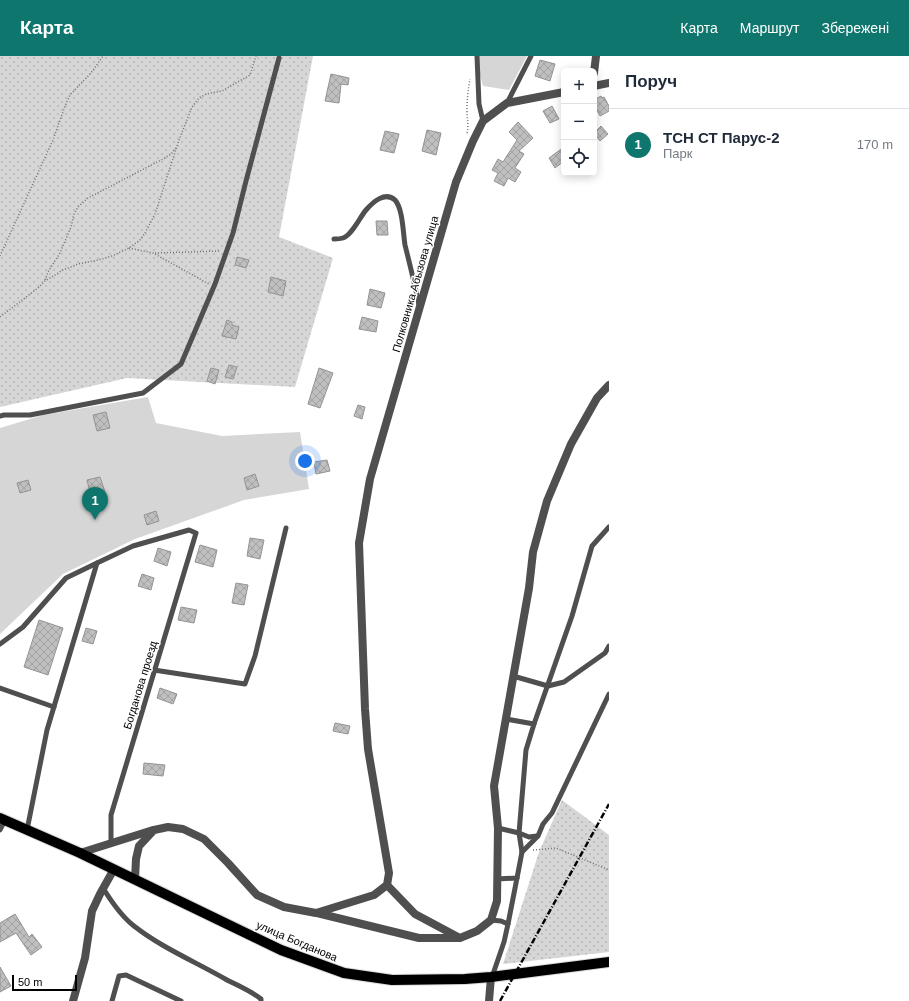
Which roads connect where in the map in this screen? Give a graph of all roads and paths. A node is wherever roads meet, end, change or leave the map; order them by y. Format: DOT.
graph roads {
  1 [pos="103,56"];
  2 [pos="256,56"];
  3 [pos="477,56"];
  4 [pos="531,56"];
  5 [pos="596,56"];
  6 [pos="279,58"];
  7 [pos="595,68"];
  8 [pos="472,73"];
  9 [pos="609,83"];
  10 [pos="597,85"];
  11 [pos="561,93"];
  12 [pos="507,103"];
  13 [pos="483,121"];
  14 [pos="466,137"];
  15 [pos="177,147"];
  16 [pos="334,239"];
  17 [pos="129,248"];
  18 [pos="227,250"];
  19 [pos="153,253"];
  20 [pos="0,256"];
  21 [pos="44,282"];
  22 [pos="214,287"];
  23 [pos="419,308"];
  24 [pos="0,317"];
  25 [pos="609,385"];
  26 [pos="0,416"];
  27 [pos="609,527"];
  28 [pos="286,528"];
  29 [pos="97,563"];
  30 [pos="0,644"];
  31 [pos="609,646"];
  32 [pos="607,652"];
  33 [pos="154,670"];
  34 [pos="513,676"];
  35 [pos="548,686"];
  36 [pos="0,688"];
  37 [pos="609,694"];
  38 [pos="54,707"];
  39 [pos="506,719"];
  40 [pos="534,724"];
  41 [pos="3,819"];
  42 [pos="498,828"];
  43 [pos="0,830"];
  44 [pos="27,830"];
  45 [pos="154,830"];
  46 [pos="519,833"];
  47 [pos="538,836"];
  48 [pos="111,843"];
  49 [pos="522,852"];
  50 [pos="80,853"];
  51 [pos="114,869"];
  52 [pos="609,870"];
  53 [pos="516,878"];
  54 [pos="135,879"];
  55 [pos="497,879"];
  56 [pos="387,885"];
  57 [pos="103,888"];
  58 [pos="316,913"];
  59 [pos="491,920"];
  60 [pos="508,924"];
  61 [pos="460,938"];
  62 [pos="609,962"];
  63 [pos="491,978"];
  64 [pos="113,1000"];
  65 [pos="73,1001"];
  66 [pos="181,1001"];
  67 [pos="261,1001"];
  68 [pos="489,1001"];
  1 -- 20 [label="path"];
  2 -- 15 [label="path"];
  3 -- 13 [label="lane"];
  4 -- 12 [label="lane"];
  5 -- 7 [label="street"];
  6 -- 18 [label="lane"];
  8 -- 14 [label="path"];
  9 -- 10 [label="street"];
  11 -- 12 [label="street, Полковника Абызова улица"];
  12 -- 13 [label="street, Полковника Абызова улица"];
  13 -- 23 [label="street, Полковника Абызова улица"];
  15 -- 17 [label="path"];
  15 -- 21 [label="path"];
  16 -- 23 [label="lane"];
  17 -- 19 [label="path"];
  17 -- 21 [label="path"];
  18 -- 19 [label="path"];
  18 -- 22 [label="lane"];
  19 -- 22 [label="path"];
  21 -- 24 [label="path"];
  22 -- 26 [label="lane"];
  23 -- 56 [label="street, Полковника Абызова улица"];
  25 -- 34 [label="street"];
  27 -- 35 [label="lane"];
  28 -- 33 [label="lane"];
  29 -- 30 [label="lane"];
  29 -- 33 [label="lane, Богданова проезд"];
  29 -- 38 [label="lane"];
  31 -- 32 [label="lane"];
  32 -- 35 [label="lane"];
  33 -- 48 [label="lane, Богданова проезд"];
  34 -- 35 [label="lane"];
  34 -- 39 [label="street"];
  35 -- 40 [label="lane"];
  36 -- 38 [label="lane"];
  37 -- 47 [label="lane"];
  38 -- 44 [label="lane"];
  39 -- 40 [label="lane"];
  39 -- 42 [label="street"];
  40 -- 46 [label="lane"];
  41 -- 43 [label="lane"];
  41 -- 44 [label="main road, улица Богданова"];
  42 -- 46 [label="lane"];
  42 -- 55 [label="street"];
  44 -- 50 [label="main road, улица Богданова"];
  45 -- 48 [label="street"];
  45 -- 54 [label="street"];
  45 -- 58 [label="street"];
  46 -- 47 [label="lane"];
  46 -- 49 [label="lane"];
  47 -- 49 [label="lane"];
  48 -- 50 [label="street"];
  49 -- 52 [label="path"];
  49 -- 53 [label="lane"];
  50 -- 51 [label="main road, улица Богданова"];
  51 -- 54 [label="main road, улица Богданова"];
  51 -- 57 [label="street"];
  53 -- 55 [label="lane"];
  53 -- 60 [label="lane"];
  54 -- 63 [label="main road, улица Богданова"];
  55 -- 59 [label="street"];
  56 -- 58 [label="street"];
  56 -- 61 [label="street"];
  57 -- 65 [label="street"];
  57 -- 67 [label="lane"];
  58 -- 61 [label="street"];
  59 -- 60 [label="lane"];
  59 -- 61 [label="street"];
  60 -- 63 [label="lane"];
  62 -- 63 [label="main road, улица Богданова"];
  63 -- 68 [label="street"];
  64 -- 66 [label="lane"];
}
